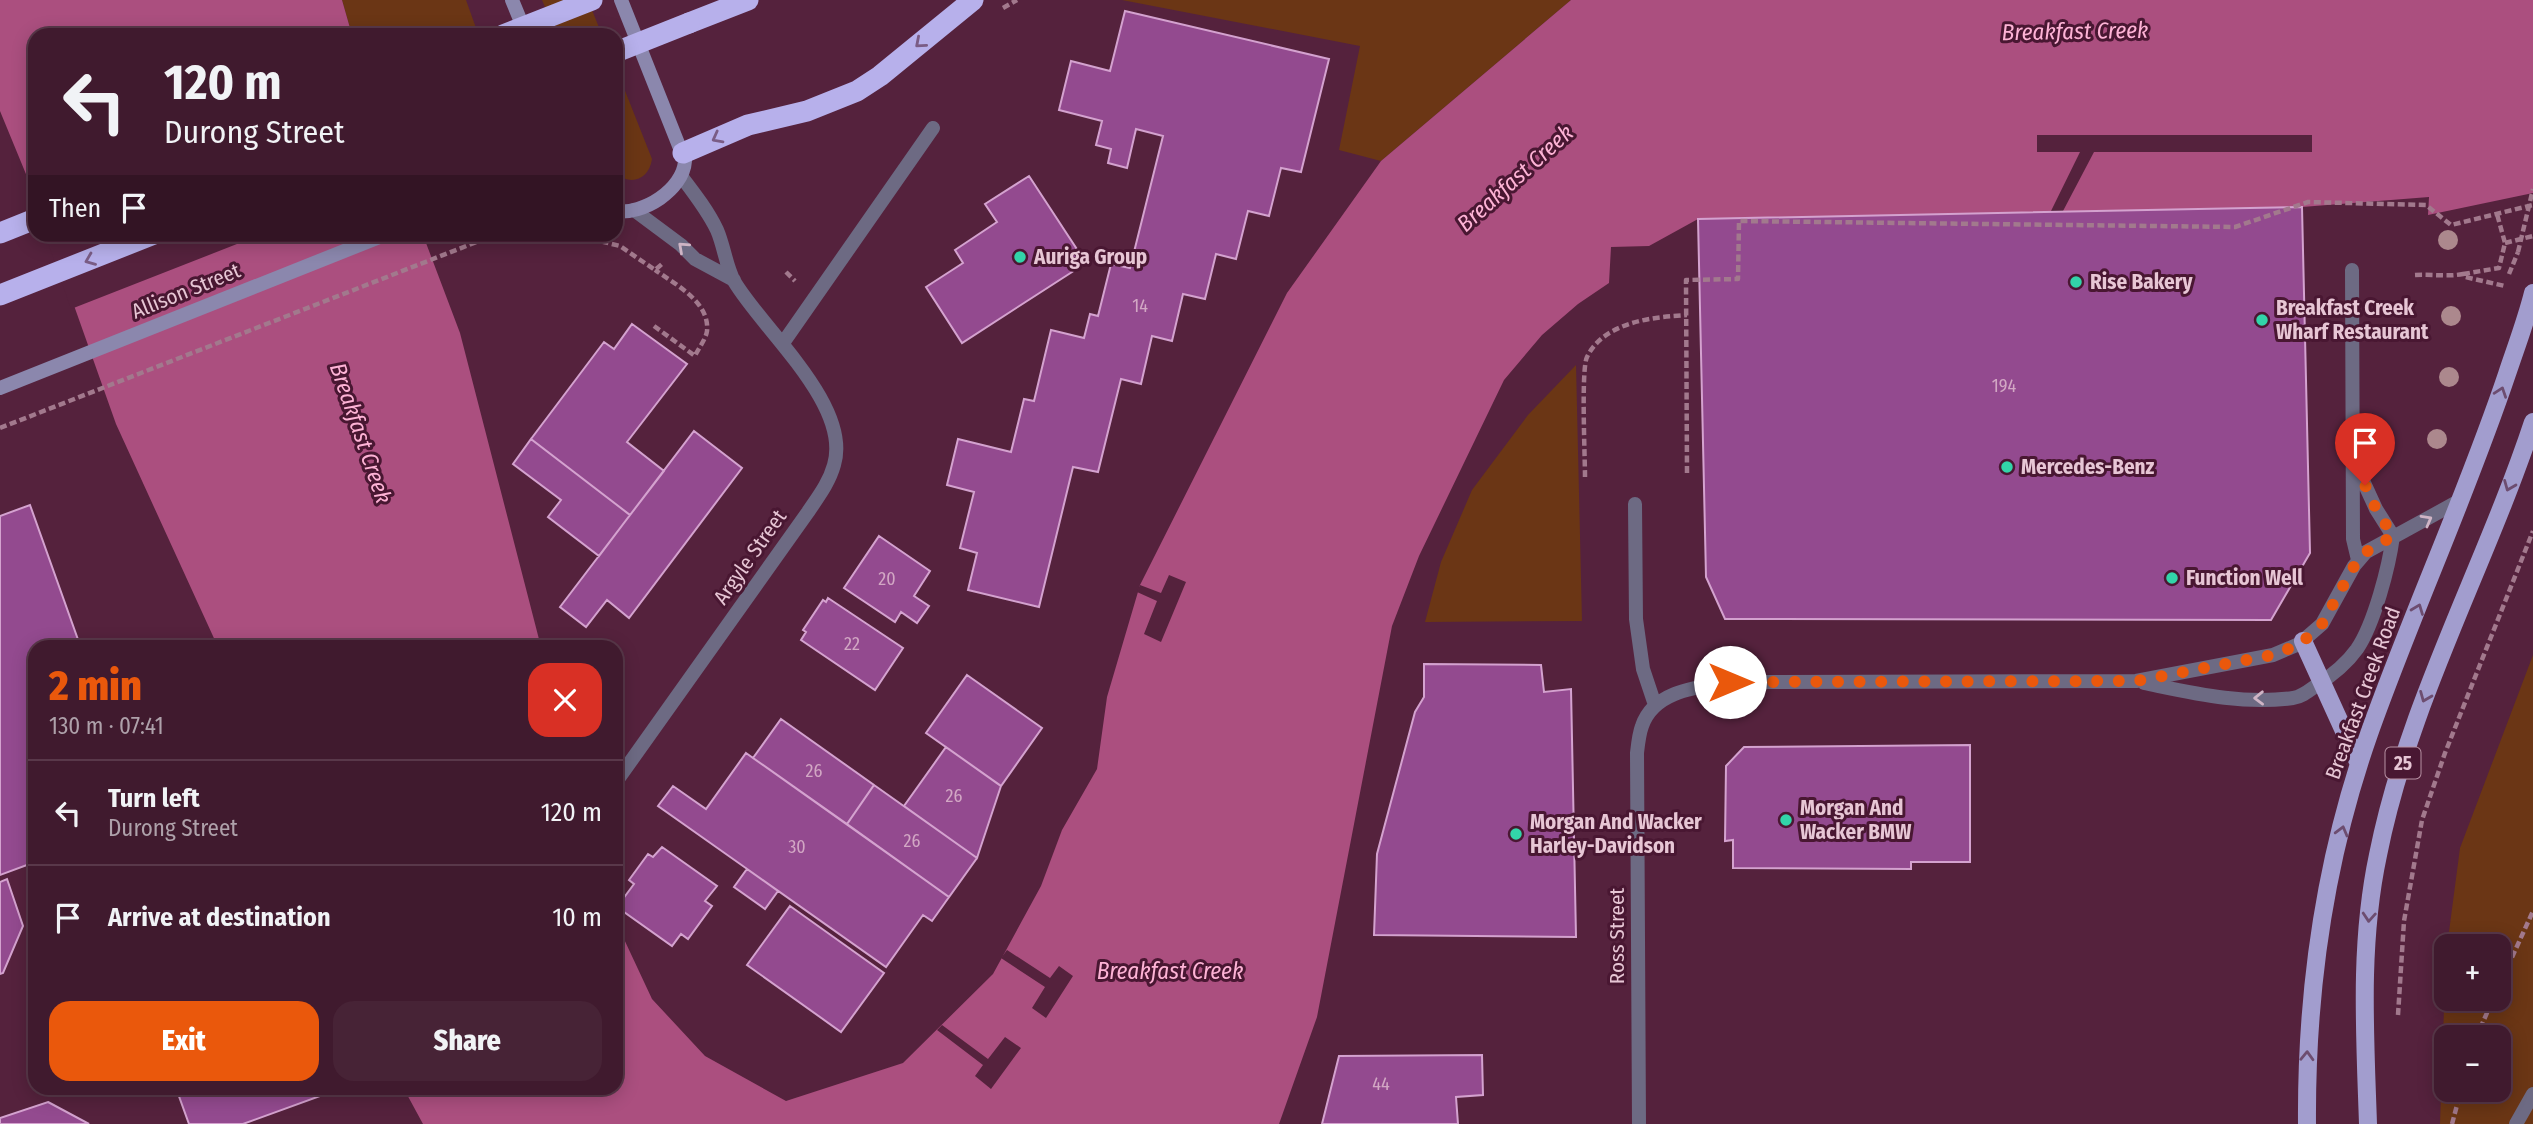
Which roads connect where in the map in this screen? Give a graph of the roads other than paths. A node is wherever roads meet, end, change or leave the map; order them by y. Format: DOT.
graph roads {
  1 [pos="512,0"];
  2 [pos="592,0"];
  3 [pos="621,0"];
  4 [pos="748,0"];
  5 [pos="973,0"];
  6 [pos="521,28"];
  7 [pos="523,28"];
  8 [pos="623,49"];
  9 [pos="933,128"];
  10 [pos="683,153"];
  11 [pos="681,176"];
  12 [pos="634,210"];
  13 [pos="623,211"];
  14 [pos="28,222"];
  15 [pos="0,233"];
  16 [pos="134,242"];
  17 [pos="367,242"];
  18 [pos="2352,270"];
  19 [pos="734,280"];
  20 [pos="2533,293"];
  21 [pos="0,295"];
  22 [pos="783,343"];
  23 [pos="0,387"];
  24 [pos="2533,422"];
  25 [pos="2354,461"];
  26 [pos="2459,501"];
  27 [pos="1635,504"];
  28 [pos="2393,536"];
  29 [pos="2358,559"];
  30 [pos="2303,641"];
  31 [pos="2136,681"];
  32 [pos="2322,682"];
  33 [pos="1655,705"];
  34 [pos="2359,764"];
  35 [pos="623,772"];
  36 [pos="2533,1094"];
  37 [pos="1639,1124"];
  38 [pos="2307,1124"];
  39 [pos="2368,1124"];
  40 [pos="2516,1124"];
  1 -- 7 [label="street"];
  2 -- 6 [label="highway, bridge"];
  3 -- 10 [label="street"];
  4 -- 8 [label="highway, bridge"];
  5 -- 10 [label="highway, one-way"];
  9 -- 22 [label="street"];
  10 -- 11 [label="street"];
  11 -- 12 [label="street"];
  11 -- 19 [label="street, Argyle Street"];
  12 -- 13 [label="street"];
  19 -- 12 [label="street, Argyle Street, one-way"];
  14 -- 15 [label="highway"];
  16 -- 21 [label="highway, one-way"];
  17 -- 23 [label="street, Allison Street"];
  18 -- 25 [label="street"];
  19 -- 22 [label="street, Argyle Street"];
  26 -- 20 [label="main road, Breakfast Creek Road / 25, one-way"];
  22 -- 35 [label="street, Argyle Street"];
  24 -- 39 [label="main road, 25, one-way"];
  25 -- 28 [label="street"];
  25 -- 29 [label="street"];
  28 -- 26 [label="street, one-way"];
  34 -- 26 [label="main road, Breakfast Creek Road / 25, one-way"];
  27 -- 33 [label="street"];
  28 -- 29 [label="street"];
  28 -- 32 [label="street"];
  29 -- 30 [label="street"];
  30 -- 31 [label="street"];
  30 -- 32 [label="main road"];
  32 -- 31 [label="street, one-way"];
  31 -- 33 [label="street"];
  32 -- 34 [label="main road"];
  33 -- 37 [label="street, Ross Street"];
  38 -- 34 [label="main road, Breakfast Creek Road / 25, one-way"];
  36 -- 40 [label="street"];
}
